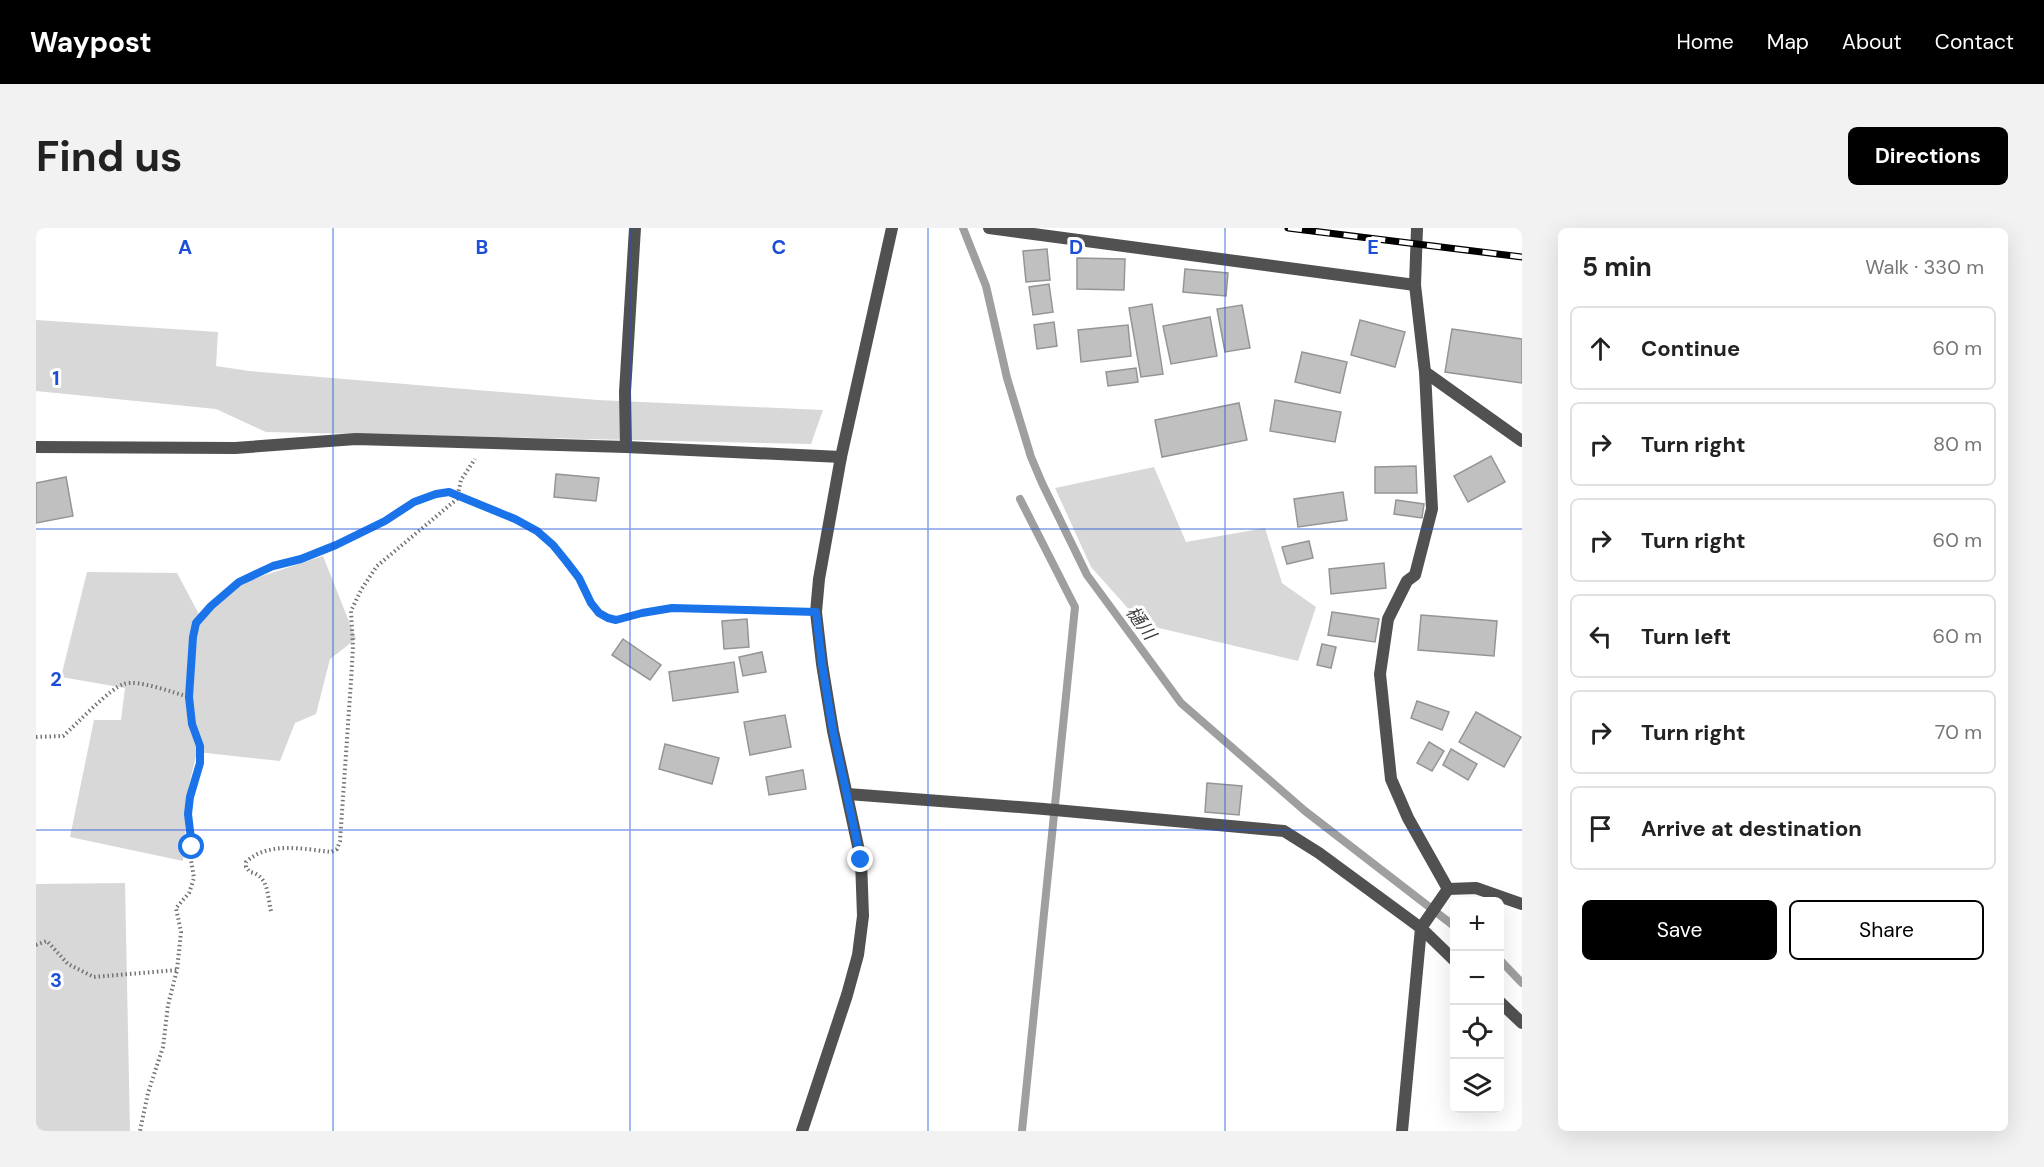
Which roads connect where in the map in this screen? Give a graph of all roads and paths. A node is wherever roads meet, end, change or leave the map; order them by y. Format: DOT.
graph roads {
  1 [pos="635,228"];
  2 [pos="892,228"];
  3 [pos="988,228"];
  4 [pos="1417,228"];
  5 [pos="1415,285"];
  6 [pos="1425,372"];
  7 [pos="1522,441"];
  8 [pos="483,442"];
  9 [pos="36,447"];
  10 [pos="626,447"];
  11 [pos="841,457"];
  12 [pos="458,495"];
  13 [pos="816,612"];
  14 [pos="189,697"];
  15 [pos="36,737"];
  16 [pos="848,794"];
  17 [pos="1445,893"];
  18 [pos="1522,904"];
  19 [pos="271,911"];
  20 [pos="1422,926"];
  21 [pos="36,945"];
  22 [pos="1450,955"];
  23 [pos="177,970"];
  24 [pos="1503,1005"];
  25 [pos="1522,1023"];
  26 [pos="140,1131"];
  27 [pos="802,1131"];
  28 [pos="1402,1131"];
  1 -- 10 [label="street"];
  2 -- 11 [label="street"];
  3 -- 5 [label="street"];
  4 -- 5 [label="street"];
  5 -- 6 [label="street"];
  6 -- 7 [label="street"];
  6 -- 17 [label="street"];
  8 -- 9 [label="street"];
  8 -- 10 [label="street"];
  8 -- 12 [label="path"];
  10 -- 11 [label="street"];
  11 -- 13 [label="street"];
  12 -- 13 [label="path"];
  12 -- 14 [label="path"];
  12 -- 19 [label="path"];
  13 -- 16 [label="street"];
  14 -- 15 [label="path"];
  14 -- 23 [label="path"];
  16 -- 20 [label="street"];
  16 -- 27 [label="street"];
  17 -- 18 [label="street"];
  17 -- 20 [label="street"];
  20 -- 22 [label="street"];
  20 -- 28 [label="street"];
  21 -- 23 [label="path"];
  23 -- 26 [label="path"];
  24 -- 25 [label="street"];
}
